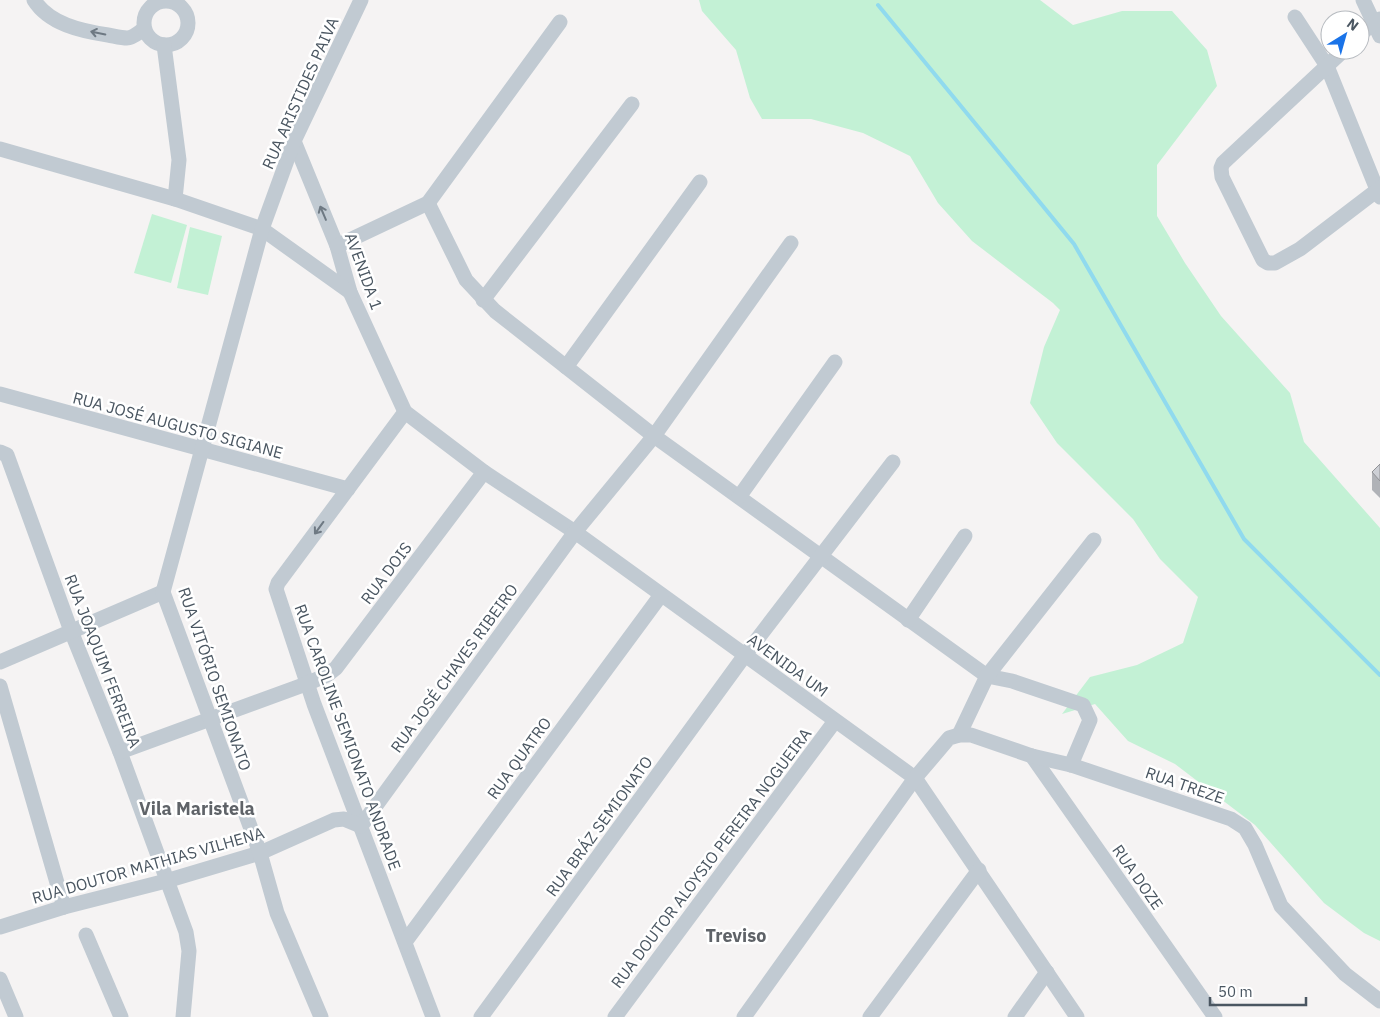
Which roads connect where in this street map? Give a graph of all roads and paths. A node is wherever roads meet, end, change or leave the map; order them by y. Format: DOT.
graph roads {
  1 [pos="34,0"];
  2 [pos="163,0"];
  3 [pos="361,0"];
  4 [pos="1364,0"];
  5 [pos="189,5"];
  6 [pos="1295,17"];
  7 [pos="560,22"];
  8 [pos="1378,26"];
  9 [pos="144,29"];
  10 [pos="164,45"];
  11 [pos="1333,60"];
  12 [pos="1327,66"];
  13 [pos="632,104"];
  14 [pos="294,141"];
  15 [pos="0,149"];
  16 [pos="700,182"];
  17 [pos="1379,192"];
  18 [pos="175,199"];
  19 [pos="428,203"];
  20 [pos="262,229"];
  21 [pos="791,242"];
  22 [pos="337,246"];
  23 [pos="350,292"];
  24 [pos="484,300"];
  25 [pos="835,362"];
  26 [pos="566,367"];
  27 [pos="0,394"];
  28 [pos="405,412"];
  29 [pos="654,436"];
  30 [pos="203,449"];
  31 [pos="3,454"];
  32 [pos="894,462"];
  33 [pos="484,472"];
  34 [pos="348,489"];
  35 [pos="739,497"];
  36 [pos="574,532"];
  37 [pos="965,536"];
  38 [pos="1094,540"];
  39 [pos="821,556"];
  40 [pos="162,592"];
  41 [pos="661,595"];
  42 [pos="908,620"];
  43 [pos="71,631"];
  44 [pos="745,655"];
  45 [pos="0,662"];
  46 [pos="987,676"];
  47 [pos="306,684"];
  48 [pos="0,686"];
  49 [pos="209,720"];
  50 [pos="835,721"];
  51 [pos="959,735"];
  52 [pos="120,752"];
  53 [pos="1032,756"];
  54 [pos="1072,765"];
  55 [pos="915,778"];
  56 [pos="361,826"];
  57 [pos="260,853"];
  58 [pos="979,870"];
  59 [pos="166,881"];
  60 [pos="64,907"];
  61 [pos="0,927"];
  62 [pos="86,936"];
  63 [pos="405,942"];
  64 [pos="1047,972"];
  65 [pos="1,983"];
  66 [pos="1380,1001"];
  67 [pos="16,1017"];
  68 [pos="121,1017"];
  69 [pos="183,1017"];
  70 [pos="321,1017"];
  71 [pos="433,1017"];
  72 [pos="481,1017"];
  73 [pos="615,1017"];
  74 [pos="744,1017"];
  75 [pos="870,1017"];
  76 [pos="1015,1017"];
  77 [pos="1077,1017"];
  78 [pos="1215,1017"];
  9 -- 1 [label="street, one-way"];
  2 -- 5 [label="street"];
  2 -- 9 [label="street"];
  3 -- 14 [label="street, RUA ARISTIDES PAIVA"];
  4 -- 8 [label="street"];
  5 -- 10 [label="street"];
  6 -- 12 [label="street"];
  7 -- 19 [label="street"];
  9 -- 10 [label="street"];
  10 -- 18 [label="street"];
  11 -- 12 [label="street"];
  12 -- 17 [label="street"];
  12 -- 17 [label="street"];
  13 -- 24 [label="street"];
  14 -- 20 [label="street, RUA ARISTIDES PAIVA"];
  22 -- 14 [label="street, AVENIDA 1, one-way"];
  15 -- 18 [label="street"];
  16 -- 26 [label="street"];
  18 -- 20 [label="street"];
  19 -- 22 [label="street"];
  19 -- 24 [label="street"];
  20 -- 23 [label="street"];
  20 -- 30 [label="street, RUA VITÓRIO SEMIONATO"];
  21 -- 29 [label="street, RUA JOSÉ CHAVES RIBEIRO"];
  22 -- 23 [label="street, AVENIDA 1"];
  23 -- 28 [label="street, AVENIDA 1"];
  24 -- 26 [label="street"];
  25 -- 35 [label="street"];
  26 -- 29 [label="street"];
  27 -- 30 [label="street, RUA JOSÉ AUGUSTO SIGIANE"];
  28 -- 33 [label="street, AVENIDA UM"];
  28 -- 34 [label="street, RUA CAROLINE SEMIONATO ANDRADE"];
  29 -- 35 [label="street"];
  29 -- 36 [label="street, RUA JOSÉ CHAVES RIBEIRO"];
  30 -- 34 [label="street, RUA JOSÉ AUGUSTO SIGIANE"];
  30 -- 40 [label="street, RUA VITÓRIO SEMIONATO"];
  31 -- 43 [label="street, RUA JOAQUIM FERREIRA"];
  32 -- 39 [label="street, RUA BRÁZ SEMIONATO"];
  33 -- 36 [label="street, AVENIDA UM"];
  33 -- 47 [label="street, RUA DOIS"];
  34 -- 47 [label="street, RUA CAROLINE SEMIONATO ANDRADE, one-way"];
  35 -- 39 [label="street"];
  36 -- 41 [label="street, AVENIDA UM"];
  36 -- 56 [label="street, RUA JOSÉ CHAVES RIBEIRO"];
  37 -- 42 [label="street"];
  38 -- 46 [label="street"];
  39 -- 42 [label="street"];
  39 -- 44 [label="street, RUA BRÁZ SEMIONATO"];
  40 -- 43 [label="street"];
  40 -- 49 [label="street, RUA VITÓRIO SEMIONATO"];
  41 -- 44 [label="street, AVENIDA UM"];
  41 -- 63 [label="street, RUA QUATRO"];
  42 -- 46 [label="street"];
  43 -- 45 [label="street"];
  43 -- 52 [label="street, RUA JOAQUIM FERREIRA"];
  44 -- 50 [label="street, AVENIDA UM"];
  44 -- 72 [label="street, RUA BRÁZ SEMIONATO"];
  46 -- 51 [label="street"];
  46 -- 54 [label="street"];
  47 -- 49 [label="street, RUA DOIS"];
  47 -- 56 [label="street, RUA CAROLINE SEMIONATO ANDRADE"];
  48 -- 60 [label="street"];
  49 -- 52 [label="street, RUA DOIS"];
  49 -- 57 [label="street, RUA VITÓRIO SEMIONATO"];
  50 -- 55 [label="street, AVENIDA UM"];
  50 -- 73 [label="street, RUA DOUTOR ALOYSIO PEREIRA NOGUEIRA"];
  51 -- 53 [label="street, RUA TREZE"];
  51 -- 55 [label="street"];
  52 -- 59 [label="street, RUA JOAQUIM FERREIRA"];
  53 -- 54 [label="street, RUA TREZE"];
  53 -- 78 [label="street, RUA DOZE"];
  54 -- 66 [label="street, RUA TREZE"];
  55 -- 58 [label="street, AVENIDA UM"];
  55 -- 74 [label="street"];
  56 -- 57 [label="street, RUA DOUTOR MATHIAS VILHENA"];
  56 -- 63 [label="street, RUA CAROLINE SEMIONATO ANDRADE"];
  57 -- 59 [label="street, RUA DOUTOR MATHIAS VILHENA"];
  57 -- 70 [label="street, RUA VITÓRIO SEMIONATO"];
  58 -- 64 [label="street, AVENIDA UM"];
  58 -- 75 [label="street"];
  59 -- 60 [label="street, RUA DOUTOR MATHIAS VILHENA"];
  59 -- 69 [label="street, RUA JOAQUIM FERREIRA"];
  60 -- 61 [label="street, RUA DOUTOR MATHIAS VILHENA"];
  62 -- 68 [label="street"];
  63 -- 71 [label="street, RUA CAROLINE SEMIONATO ANDRADE"];
  64 -- 76 [label="street"];
  64 -- 77 [label="street, AVENIDA UM"];
  65 -- 67 [label="street"];
}
